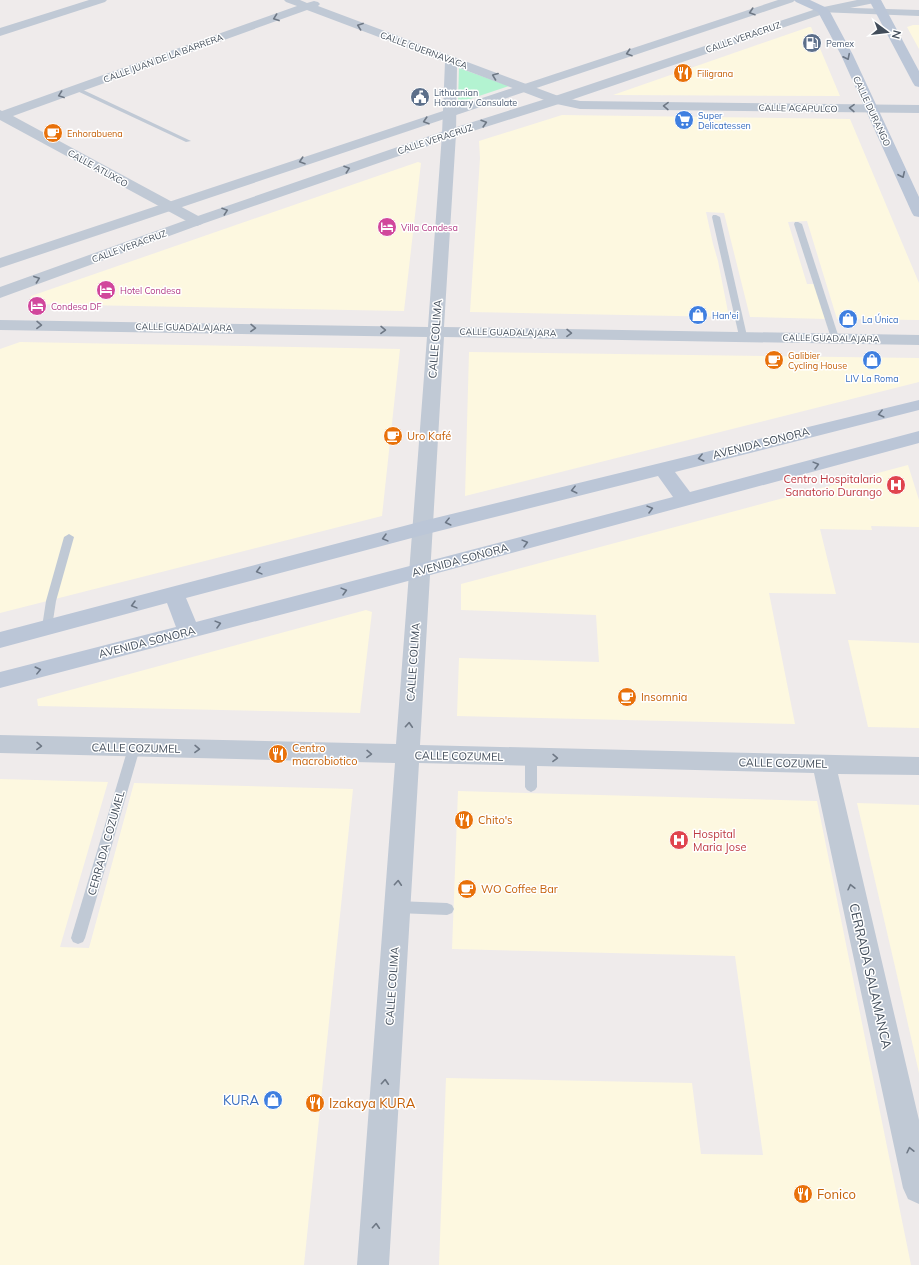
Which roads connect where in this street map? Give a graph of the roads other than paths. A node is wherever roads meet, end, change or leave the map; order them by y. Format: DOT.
graph roads {
  1 [pos="101,0"];
  2 [pos="290,0"];
  3 [pos="326,0"];
  4 [pos="789,0"];
  5 [pos="800,0"];
  6 [pos="877,4"];
  7 [pos="307,6"];
  8 [pos="823,10"];
  9 [pos="919,13"];
  10 [pos="0,32"];
  11 [pos="451,60"];
  12 [pos="919,83"];
  13 [pos="525,88"];
  14 [pos="77,89"];
  15 [pos="557,100"];
  16 [pos="871,109"];
  17 [pos="919,109"];
  18 [pos="1,115"];
  19 [pos="449,123"];
  20 [pos="188,141"];
  21 [pos="168,206"];
  22 [pos="919,212"];
  23 [pos="716,217"];
  24 [pos="197,221"];
  25 [pos="798,224"];
  26 [pos="0,263"];
  27 [pos="0,293"];
  28 [pos="0,325"];
  29 [pos="436,331"];
  30 [pos="743,336"];
  31 [pos="835,338"];
  32 [pos="919,340"];
  33 [pos="919,405"];
  34 [pos="919,437"];
  35 [pos="662,468"];
  36 [pos="686,500"];
  37 [pos="423,528"];
  38 [pos="69,537"];
  39 [pos="420,571"];
  40 [pos="174,594"];
  41 [pos="47,628"];
  42 [pos="189,631"];
  43 [pos="0,640"];
  44 [pos="0,680"];
  45 [pos="0,744"];
  46 [pos="134,748"];
  47 [pos="407,755"];
  48 [pos="531,757"];
  49 [pos="824,764"];
  50 [pos="919,766"];
  51 [pos="530,787"];
  52 [pos="397,907"];
  53 [pos="447,908"];
  54 [pos="78,938"];
  55 [pos="919,1188"];
  56 [pos="373,1265"];
  1 -- 10 [label="street"];
  2 -- 7 [label="street, CALLE CUERNAVACA"];
  3 -- 7 [label="street, CALLE JUAN DE LA BARRERA"];
  4 -- 13 [label="street, CALLE VERACRUZ, one-way"];
  5 -- 8 [label="main road"];
  6 -- 8 [label="street, CALLE VERACRUZ"];
  6 -- 9 [label="street, CALLE VERACRUZ"];
  6 -- 12 [label="main road"];
  11 -- 7 [label="street, CALLE CUERNAVACA, one-way"];
  7 -- 14 [label="street, CALLE JUAN DE LA BARRERA, one-way"];
  8 -- 15 [label="street, CALLE VERACRUZ"];
  8 -- 16 [label="main road, CALLE DURANGO, one-way"];
  13 -- 11 [label="street, CALLE CUERNAVACA, one-way"];
  11 -- 19 [label="street, CALLE COLIMA"];
  13 -- 15 [label="street, CALLE CUERNAVACA"];
  13 -- 19 [label="street, CALLE VERACRUZ"];
  14 -- 18 [label="street, CALLE JUAN DE LA BARRERA, one-way"];
  14 -- 20 [label="lane"];
  16 -- 15 [label="street, CALLE ACAPULCO, one-way"];
  19 -- 15 [label="street, CALLE VERACRUZ, one-way"];
  16 -- 17 [label="street, CALLE ACAPULCO"];
  16 -- 22 [label="main road, CALLE DURANGO, one-way"];
  18 -- 21 [label="street, CALLE ATLIXCO"];
  19 -- 21 [label="street, CALLE VERACRUZ, one-way"];
  24 -- 19 [label="street, CALLE VERACRUZ, one-way"];
  19 -- 29 [label="street, CALLE COLIMA"];
  21 -- 24 [label="street, CALLE ATLIXCO"];
  21 -- 26 [label="street, CALLE VERACRUZ"];
  23 -- 30 [label="lane"];
  27 -- 24 [label="street, CALLE VERACRUZ, one-way"];
  25 -- 31 [label="lane"];
  28 -- 29 [label="street, CALLE GUADALAJARA, one-way"];
  29 -- 30 [label="street, CALLE GUADALAJARA, one-way"];
  29 -- 37 [label="street, CALLE COLIMA"];
  30 -- 31 [label="street, CALLE GUADALAJARA"];
  31 -- 32 [label="street, CALLE GUADALAJARA"];
  33 -- 35 [label="main road, AVENIDA SONORA, one-way"];
  36 -- 34 [label="main road, AVENIDA SONORA, one-way"];
  35 -- 36 [label="main road"];
  35 -- 37 [label="main road, AVENIDA SONORA, one-way"];
  39 -- 36 [label="main road, AVENIDA SONORA, one-way"];
  37 -- 39 [label="street, CALLE COLIMA"];
  37 -- 40 [label="main road, AVENIDA SONORA, one-way"];
  38 -- 41 [label="lane"];
  42 -- 39 [label="main road, AVENIDA SONORA, one-way"];
  47 -- 39 [label="street, CALLE COLIMA, one-way"];
  40 -- 41 [label="main road, AVENIDA SONORA, one-way"];
  40 -- 42 [label="main road"];
  41 -- 43 [label="main road, AVENIDA SONORA"];
  44 -- 42 [label="main road, AVENIDA SONORA, one-way"];
  45 -- 46 [label="street, CALLE COZUMEL, one-way"];
  46 -- 47 [label="street, CALLE COZUMEL, one-way"];
  46 -- 54 [label="lane, CERRADA COZUMEL"];
  47 -- 48 [label="street, CALLE COZUMEL"];
  52 -- 47 [label="street, CALLE COLIMA, one-way"];
  48 -- 49 [label="street, CALLE COZUMEL, one-way"];
  48 -- 51 [label="lane"];
  49 -- 50 [label="street, CALLE COZUMEL"];
  55 -- 49 [label="street, CERRADA SALAMANCA, one-way"];
  52 -- 53 [label="lane"];
  56 -- 52 [label="street, CALLE COLIMA, one-way"];
}
